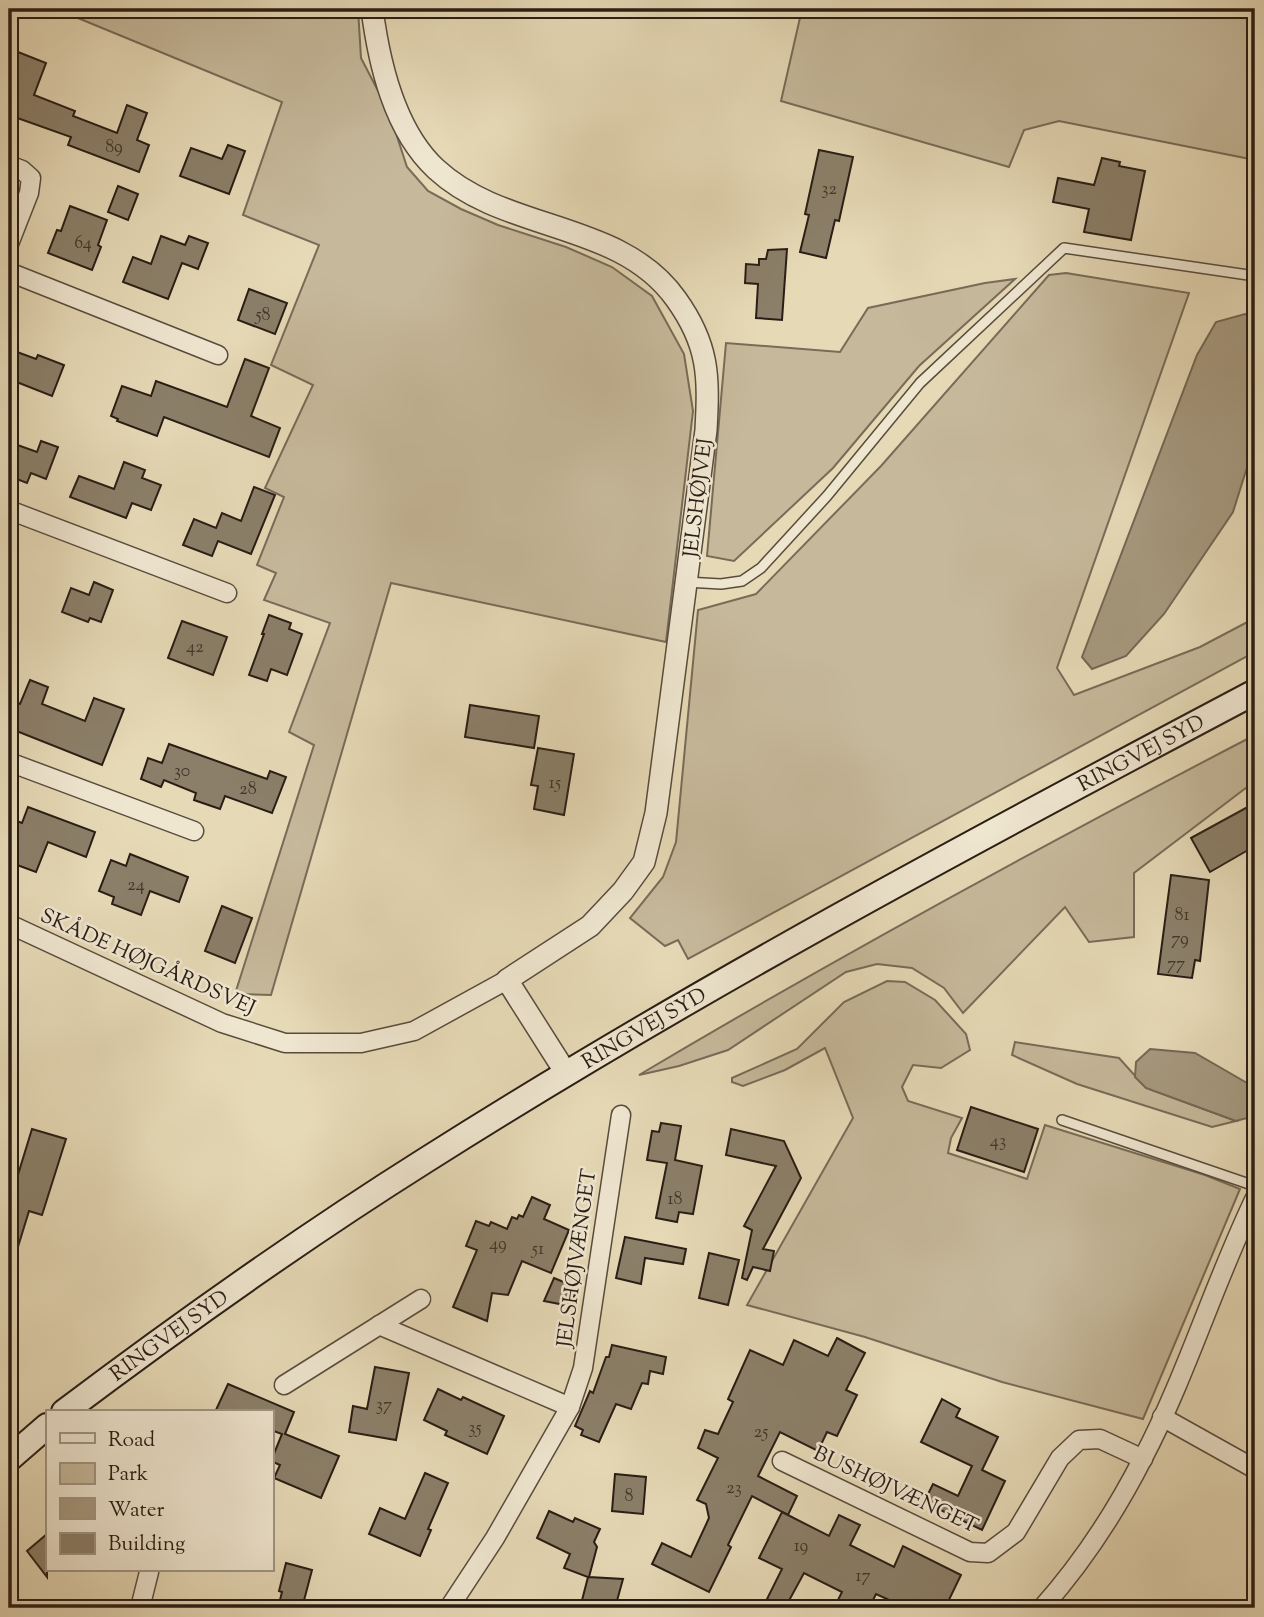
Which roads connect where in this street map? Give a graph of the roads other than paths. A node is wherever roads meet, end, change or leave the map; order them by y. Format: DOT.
graph roads {
  1 [pos="372,9"];
  2 [pos="9,165"];
  3 [pos="9,244"];
  4 [pos="9,272"];
  5 [pos="1255,276"];
  6 [pos="218,355"];
  7 [pos="9,510"];
  8 [pos="686,582"];
  9 [pos="227,593"];
  10 [pos="1255,692"];
  11 [pos="9,762"];
  12 [pos="194,831"];
  13 [pos="9,924"];
  14 [pos="507,980"];
  15 [pos="566,1073"];
  16 [pos="621,1115"];
  17 [pos="1062,1119"];
  18 [pos="1255,1186"];
  19 [pos="1255,1198"];
  20 [pos="421,1299"];
  21 [pos="379,1325"];
  22 [pos="284,1385"];
  23 [pos="570,1407"];
  24 [pos="67,1410"];
  25 [pos="1162,1418"];
  26 [pos="46,1427"];
  27 [pos="9,1459"];
  28 [pos="1143,1459"];
  29 [pos="782,1461"];
  30 [pos="1255,1469"];
  31 [pos="149,1572"];
  32 [pos="140,1608"];
  33 [pos="449,1608"];
  34 [pos="1042,1608"];
  1 -- 8 [label="street, JELSHØJVEJ"];
  2 -- 3 [label="street"];
  4 -- 6 [label="street"];
  5 -- 8 [label="lane"];
  7 -- 9 [label="street"];
  8 -- 14 [label="street, JELSHØJVEJ"];
  10 -- 15 [label="main road, RINGVEJ SYD"];
  11 -- 12 [label="street"];
  13 -- 14 [label="street, SKÅDE HØJGÅRDSVEJ"];
  14 -- 15 [label="street"];
  15 -- 24 [label="main road, RINGVEJ SYD"];
  16 -- 23 [label="street, JELSHØJVÆNGET"];
  17 -- 18 [label="lane"];
  19 -- 25 [label="street"];
  20 -- 21 [label="street"];
  21 -- 22 [label="street"];
  21 -- 23 [label="street"];
  23 -- 33 [label="street, JELSHØJVÆNGET"];
  25 -- 28 [label="street"];
  25 -- 30 [label="street"];
  26 -- 27 [label="main road"];
  28 -- 29 [label="street, BUSHØJVÆNGET"];
  28 -- 34 [label="street"];
  31 -- 32 [label="street"];
}
